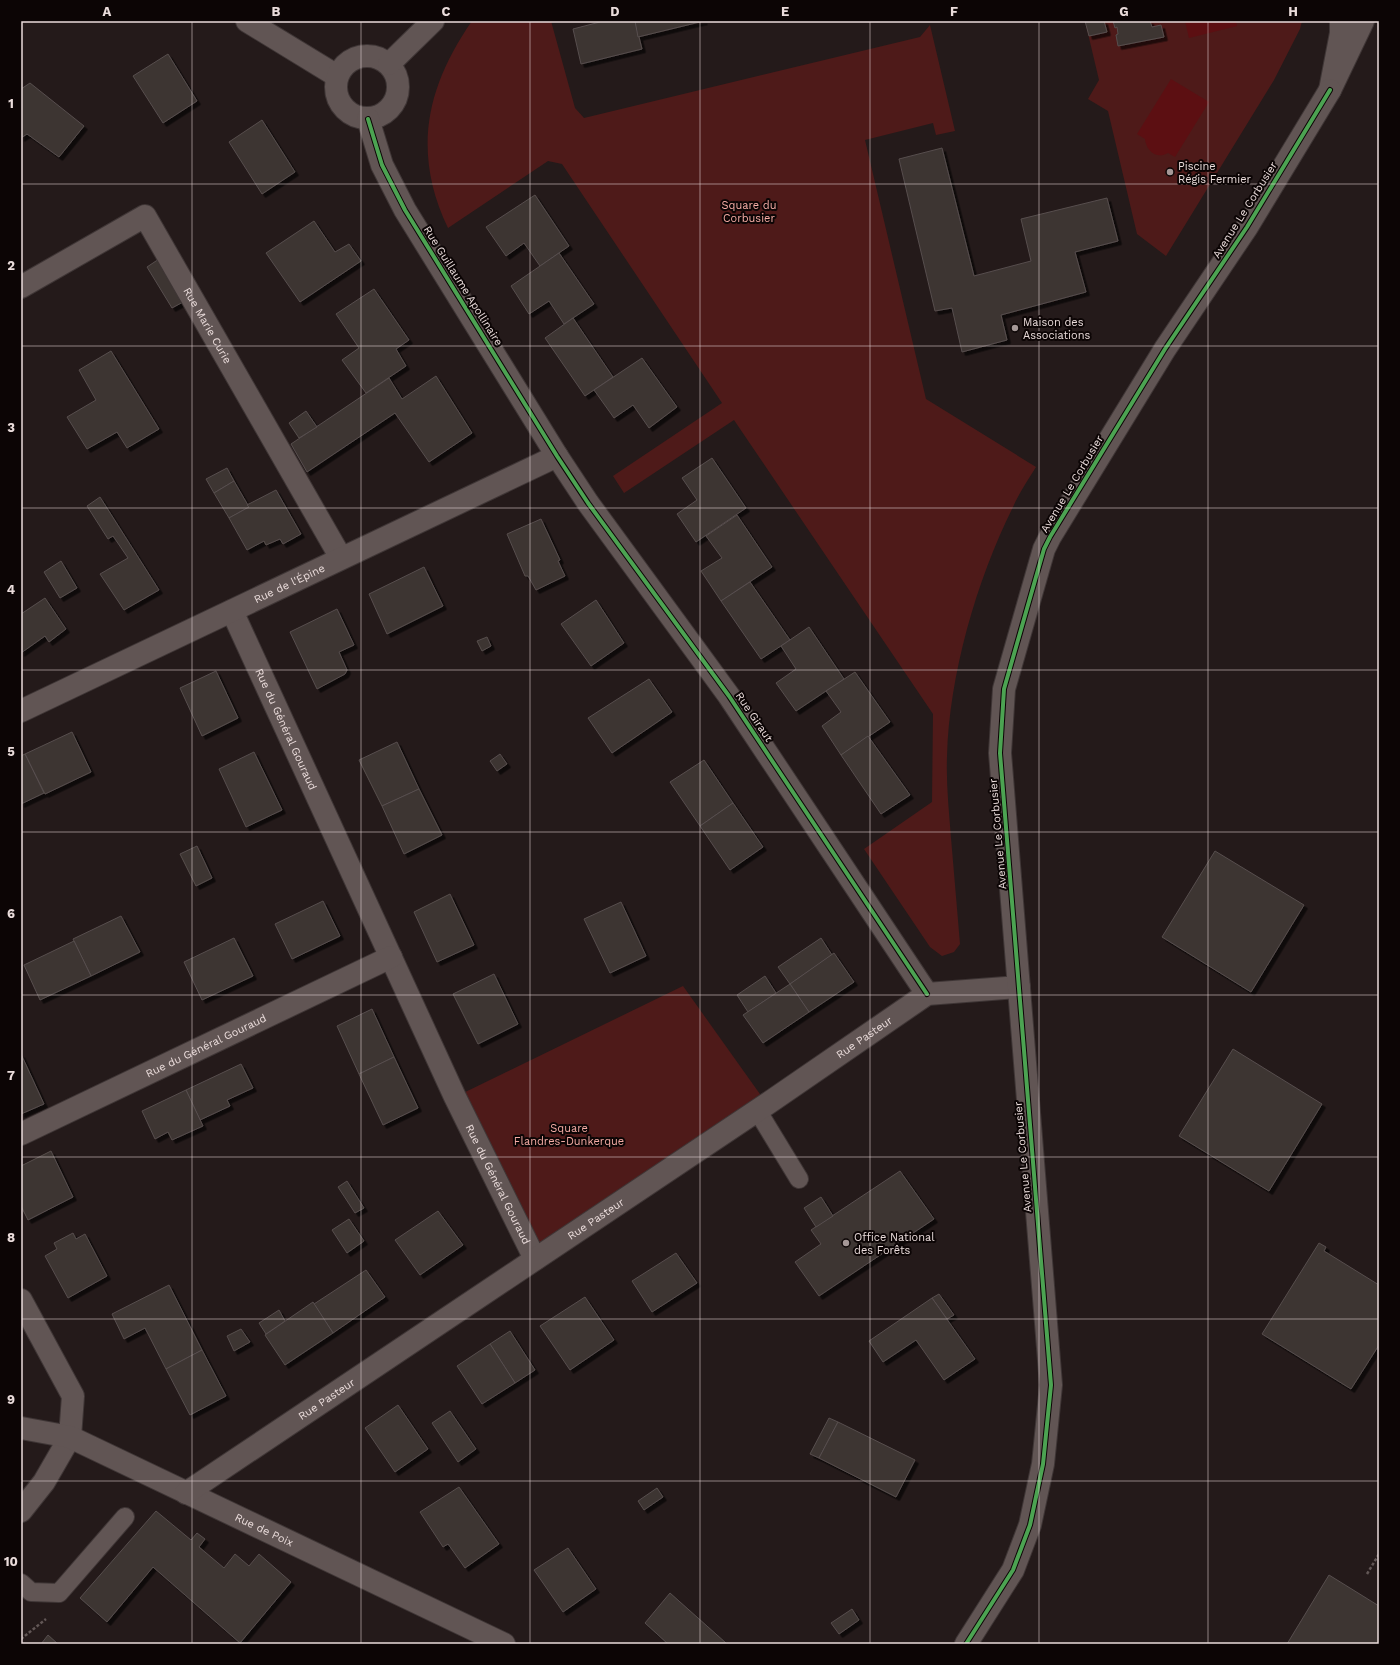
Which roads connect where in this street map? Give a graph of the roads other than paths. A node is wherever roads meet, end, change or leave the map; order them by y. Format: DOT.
graph roads {
  1 [pos="247,21"];
  2 [pos="433,21"];
  3 [pos="1341,21"];
  4 [pos="1363,21"];
  5 [pos="388,64"];
  6 [pos="337,76"];
  7 [pos="1330,90"];
  8 [pos="368,119"];
  9 [pos="21,287"];
  10 [pos="558,456"];
  11 [pos="341,558"];
  12 [pos="232,611"];
  13 [pos="21,711"];
  14 [pos="391,957"];
  15 [pos="1019,987"];
  16 [pos="927,994"];
  17 [pos="757,1110"];
  18 [pos="21,1134"];
  19 [pos="799,1179"];
  20 [pos="535,1259"];
  21 [pos="21,1300"];
  22 [pos="21,1428"];
  23 [pos="70,1437"];
  24 [pos="186,1493"];
  25 [pos="21,1511"];
  26 [pos="125,1517"];
  27 [pos="21,1583"];
  28 [pos="504,1644"];
  29 [pos="966,1644"];
  1 -- 6 [label="street"];
  2 -- 5 [label="street"];
  3 -- 7 [label="street, Avenue Le Corbusier"];
  4 -- 7 [label="street, Avenue Le Corbusier"];
  5 -- 6 [label="street"];
  5 -- 8 [label="street"];
  6 -- 8 [label="street"];
  7 -- 15 [label="street, Avenue Le Corbusier"];
  8 -- 10 [label="street, Rue Guillaume Apollinaire"];
  9 -- 11 [label="street, Rue Marie Curie"];
  10 -- 11 [label="street, Rue de l'Épine"];
  10 -- 16 [label="street, Rue Giraut"];
  11 -- 12 [label="street, Rue de l'Épine"];
  12 -- 13 [label="street, Rue de l'Épine"];
  12 -- 14 [label="street, Rue du Général Gouraud"];
  14 -- 18 [label="street, Rue du Général Gouraud"];
  14 -- 20 [label="street, Rue du Général Gouraud"];
  15 -- 16 [label="street, Rue Pasteur"];
  15 -- 29 [label="street, Avenue Le Corbusier"];
  16 -- 17 [label="street, Rue Pasteur"];
  17 -- 19 [label="lane"];
  17 -- 20 [label="street, Rue Pasteur"];
  20 -- 24 [label="street, Rue Pasteur"];
  21 -- 23 [label="street"];
  22 -- 23 [label="street, Rue de Poix"];
  23 -- 24 [label="street, Rue de Poix"];
  23 -- 25 [label="street"];
  24 -- 28 [label="street, Rue de Poix"];
  26 -- 27 [label="lane"];
}
